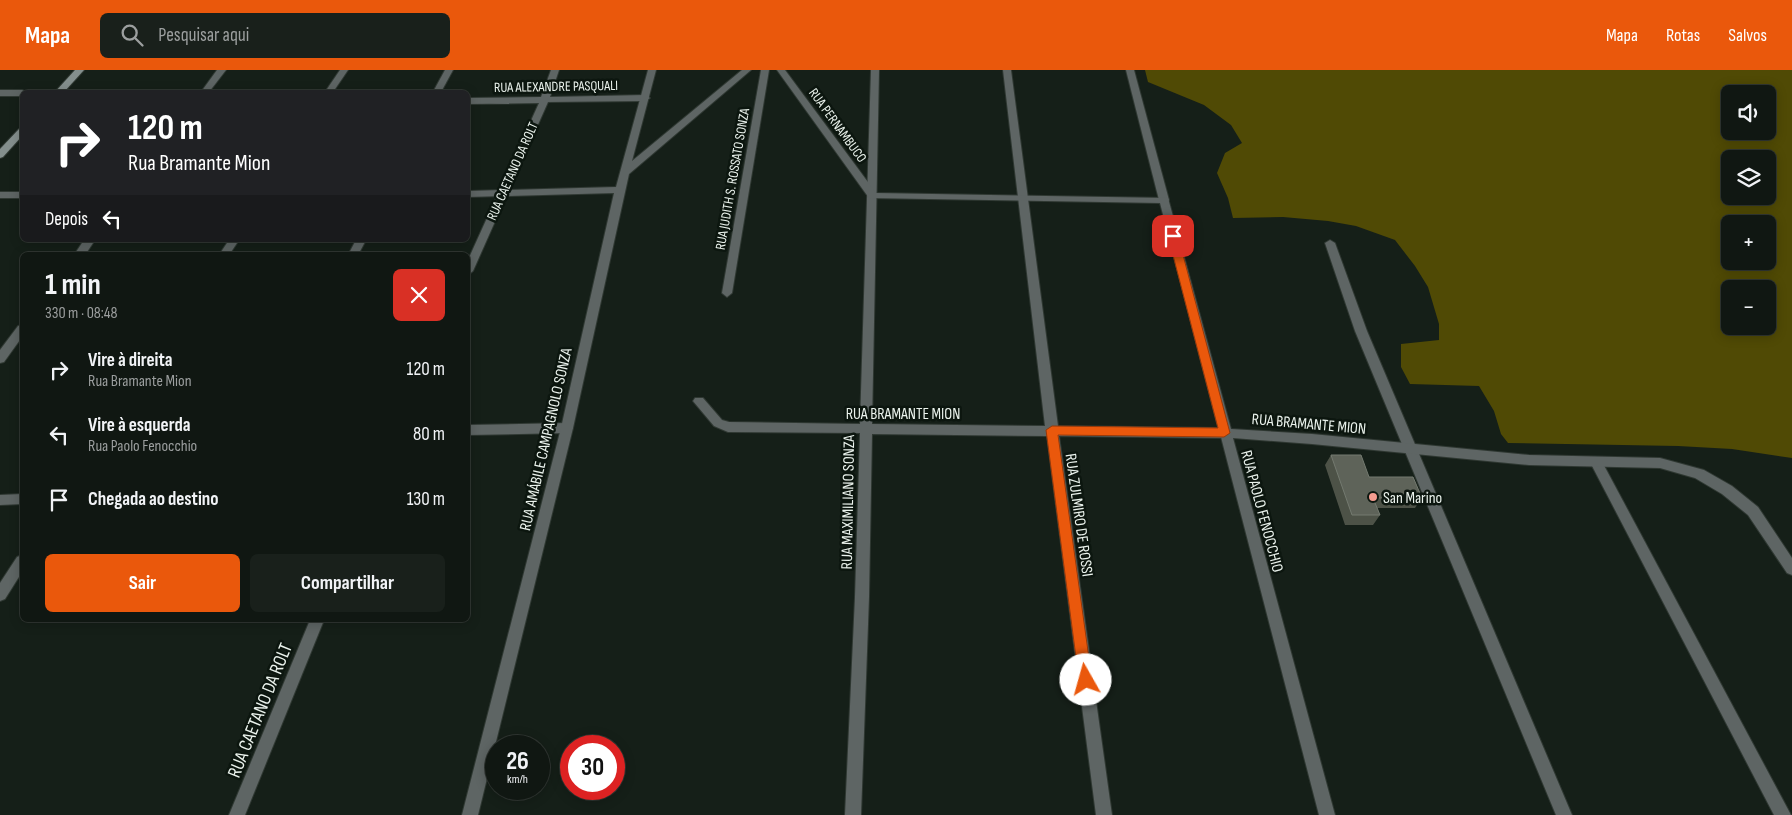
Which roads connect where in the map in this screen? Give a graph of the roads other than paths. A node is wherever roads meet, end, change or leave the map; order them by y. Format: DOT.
graph roads {
  1 [pos="80,70"];
  2 [pos="222,70"];
  3 [pos="344,70"];
  4 [pos="449,70"];
  5 [pos="555,70"];
  6 [pos="652,70"];
  7 [pos="747,70"];
  8 [pos="765,70"];
  9 [pos="781,70"];
  10 [pos="875,70"];
  11 [pos="1007,70"];
  12 [pos="1130,70"];
  13 [pos="61,90"];
  14 [pos="207,90"];
  15 [pos="330,90"];
  16 [pos="438,90"];
  17 [pos="0,93"];
  18 [pos="20,93"];
  19 [pos="645,98"];
  20 [pos="544,101"];
  21 [pos="470,102"];
  22 [pos="20,133"];
  23 [pos="0,155"];
  24 [pos="624,173"];
  25 [pos="620,190"];
  26 [pos="470,194"];
  27 [pos="503,194"];
  28 [pos="0,195"];
  29 [pos="20,195"];
  30 [pos="873,196"];
  31 [pos="1023,199"];
  32 [pos="1164,200"];
  33 [pos="1330,243"];
  34 [pos="470,268"];
  35 [pos="727,293"];
  36 [pos="20,332"];
  37 [pos="0,359"];
  38 [pos="699,401"];
  39 [pos="567,428"];
  40 [pos="470,430"];
  41 [pos="865,430"];
  42 [pos="1052,430"];
  43 [pos="1224,433"];
  44 [pos="1409,449"];
  45 [pos="1596,462"];
  46 [pos="0,500"];
  47 [pos="20,500"];
  48 [pos="20,563"];
  49 [pos="1792,569"];
  50 [pos="0,595"];
  51 [pos="316,622"];
  52 [pos="237,815"];
  53 [pos="470,815"];
  54 [pos="853,815"];
  55 [pos="1104,815"];
  56 [pos="1327,815"];
  57 [pos="1564,815"];
  58 [pos="1783,815"];
  1 -- 13 [label="main road"];
  2 -- 14 [label="street"];
  3 -- 15 [label="street"];
  4 -- 16 [label="street"];
  5 -- 20 [label="street, RUA CAETANO DA ROLT"];
  6 -- 19 [label="street, RUA AMÁBILE CAMPAGNOLO SONZA"];
  7 -- 24 [label="street"];
  8 -- 35 [label="street, RUA JUDITH S. ROSSATO SONZA"];
  9 -- 30 [label="street, RUA PERNAMBUCO"];
  10 -- 30 [label="street, RUA MAXIMILIANO SONZA"];
  11 -- 31 [label="street, RUA ZULMIRO DE ROSSI"];
  12 -- 32 [label="street, RUA PAOLO FENOCCHIO"];
  17 -- 18 [label="street"];
  19 -- 20 [label="street, RUA ALEXANDRE PASQUALI"];
  19 -- 24 [label="street, RUA AMÁBILE CAMPAGNOLO SONZA"];
  20 -- 21 [label="street, RUA ALEXANDRE PASQUALI"];
  20 -- 27 [label="street, RUA CAETANO DA ROLT"];
  22 -- 23 [label="main road"];
  24 -- 25 [label="street, RUA AMÁBILE CAMPAGNOLO SONZA"];
  25 -- 27 [label="street"];
  25 -- 39 [label="street, RUA AMÁBILE CAMPAGNOLO SONZA"];
  26 -- 27 [label="street"];
  27 -- 34 [label="street, RUA CAETANO DA ROLT"];
  28 -- 29 [label="street"];
  30 -- 31 [label="street"];
  30 -- 41 [label="street, RUA MAXIMILIANO SONZA"];
  31 -- 32 [label="street"];
  31 -- 42 [label="street, RUA ZULMIRO DE ROSSI"];
  32 -- 43 [label="street, RUA PAOLO FENOCCHIO"];
  33 -- 44 [label="street"];
  36 -- 37 [label="street"];
  38 -- 41 [label="street, RUA BRAMANTE MION"];
  39 -- 40 [label="street"];
  39 -- 53 [label="street, RUA AMÁBILE CAMPAGNOLO SONZA"];
  41 -- 42 [label="street, RUA BRAMANTE MION"];
  41 -- 54 [label="street, RUA MAXIMILIANO SONZA"];
  42 -- 43 [label="street, RUA BRAMANTE MION"];
  42 -- 55 [label="street, RUA ZULMIRO DE ROSSI"];
  43 -- 44 [label="street, RUA BRAMANTE MION"];
  43 -- 56 [label="street, RUA PAOLO FENOCCHIO"];
  44 -- 45 [label="street, RUA BRAMANTE MION"];
  44 -- 57 [label="street"];
  45 -- 49 [label="street, RUA BRAMANTE MION"];
  45 -- 58 [label="street"];
  46 -- 47 [label="street"];
  48 -- 50 [label="street"];
  51 -- 52 [label="street, RUA CAETANO DA ROLT"];
}
